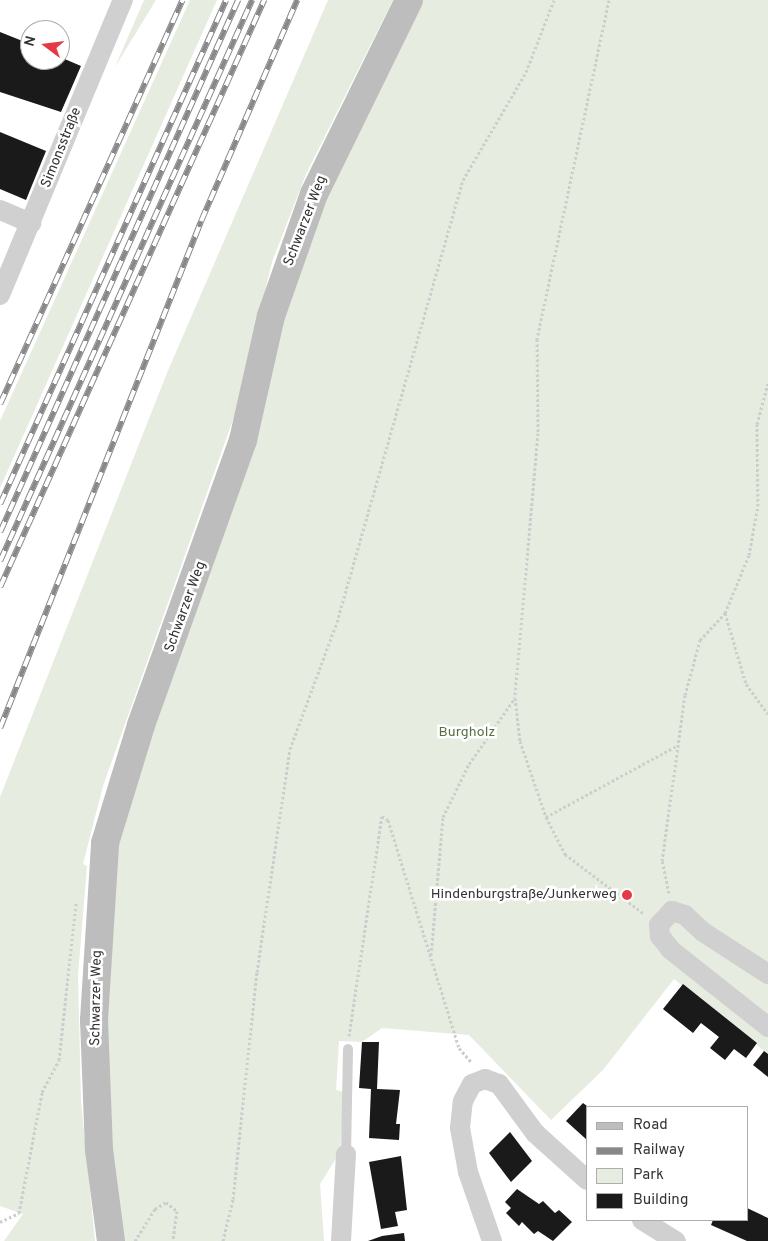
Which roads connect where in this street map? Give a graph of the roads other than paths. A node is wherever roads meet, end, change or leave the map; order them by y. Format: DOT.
graph roads {
  1 [pos="124,0"];
  2 [pos="409,0"];
  3 [pos="0,210"];
  4 [pos="32,223"];
  5 [pos="0,295"];
  6 [pos="768,974"];
  7 [pos="768,1027"];
  8 [pos="348,1049"];
  9 [pos="346,1154"];
  10 [pos="586,1179"];
  11 [pos="644,1221"];
  12 [pos="111,1241"];
  13 [pos="341,1241"];
  14 [pos="492,1241"];
  15 [pos="676,1241"];
  1 -- 4 [label="street, Simonsstraße"];
  2 -- 12 [label="street, Schwarzer Weg"];
  3 -- 4 [label="street"];
  4 -- 5 [label="street, Simonsstraße"];
  6 -- 7 [label="street"];
  8 -- 9 [label="lane"];
  9 -- 13 [label="street"];
  10 -- 14 [label="street"];
  11 -- 15 [label="street"];
}
